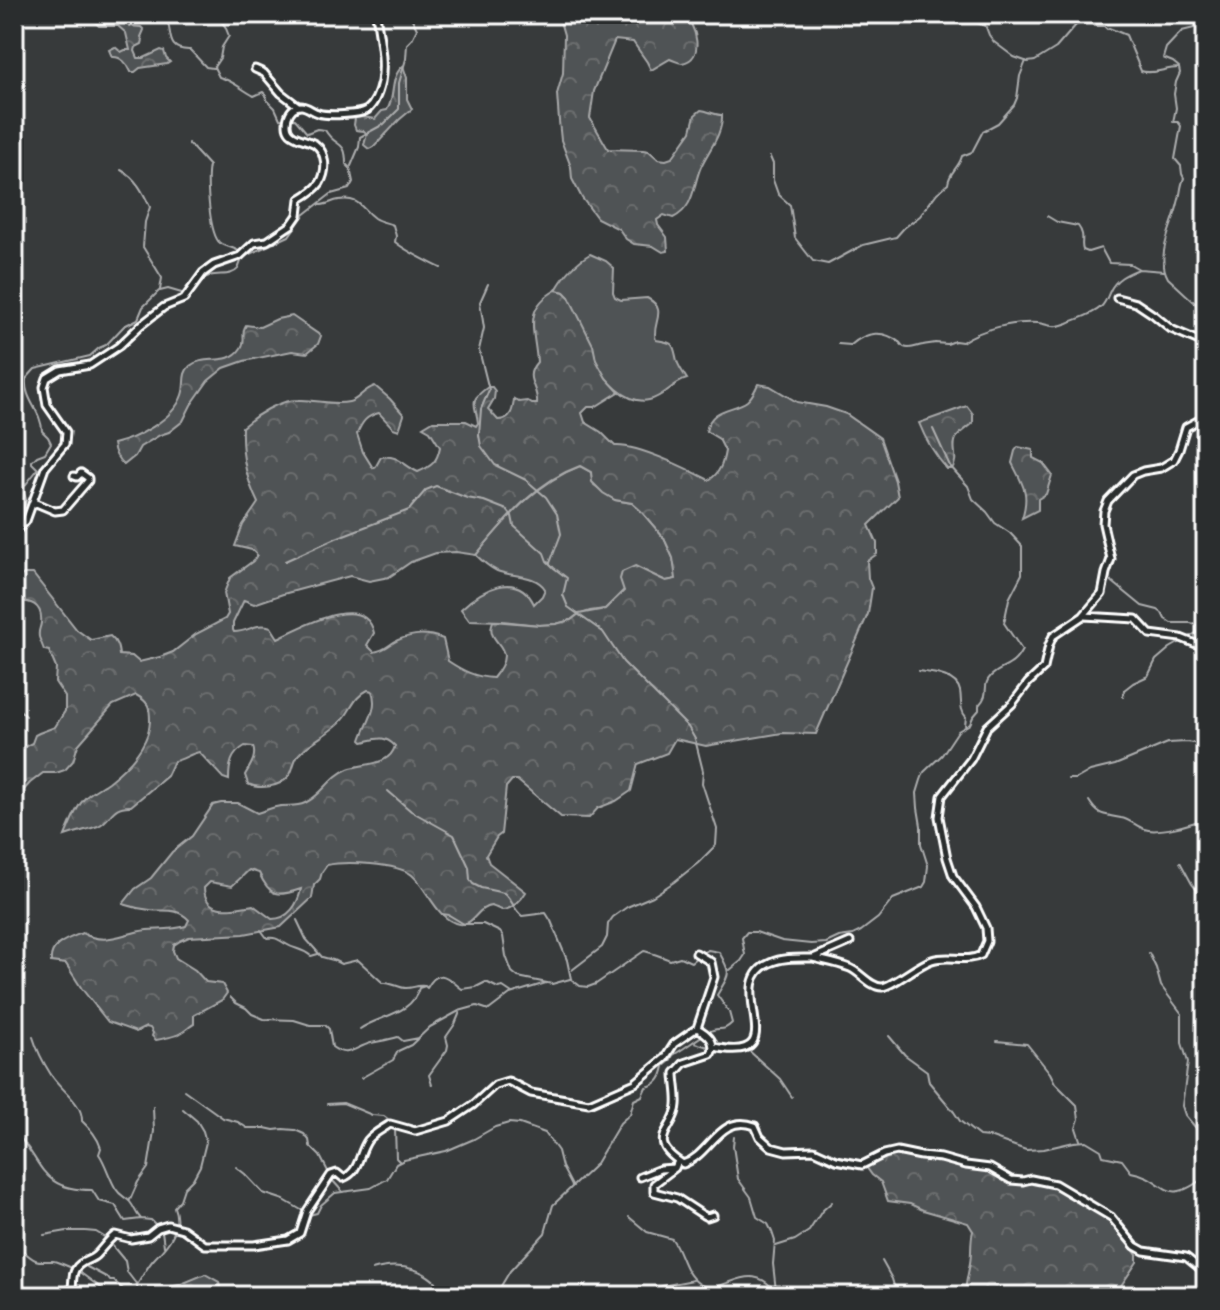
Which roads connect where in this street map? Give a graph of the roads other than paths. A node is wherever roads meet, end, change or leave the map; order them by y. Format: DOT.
graph roads {
  1 [pos="376,14"];
  2 [pos="255,69"];
  3 [pos="298,106"];
  4 [pos="1117,298"];
  5 [pos="1206,344"];
  6 [pos="1206,388"];
  7 [pos="74,476"];
  8 [pos="31,505"];
  9 [pos="14,533"];
  10 [pos="1083,616"];
  11 [pos="1206,648"];
  12 [pos="850,942"];
  13 [pos="700,955"];
  14 [pos="813,958"];
  15 [pos="697,1028"];
  16 [pos="714,1047"];
  17 [pos="678,1161"];
  18 [pos="675,1168"];
  19 [pos="640,1177"];
  20 [pos="713,1215"];
  21 [pos="1206,1273"];
  22 [pos="70,1296"];
  1 -- 3 [label="street"];
  2 -- 3 [label="street"];
  3 -- 8 [label="street"];
  4 -- 5 [label="street"];
  6 -- 10 [label="street"];
  7 -- 8 [label="street"];
  8 -- 9 [label="street"];
  10 -- 11 [label="street"];
  10 -- 14 [label="street"];
  12 -- 14 [label="street"];
  13 -- 15 [label="street"];
  14 -- 16 [label="street"];
  15 -- 16 [label="street"];
  15 -- 22 [label="street"];
  16 -- 17 [label="street"];
  17 -- 18 [label="street"];
  17 -- 21 [label="street"];
  18 -- 19 [label="street"];
  18 -- 20 [label="street"];
}
